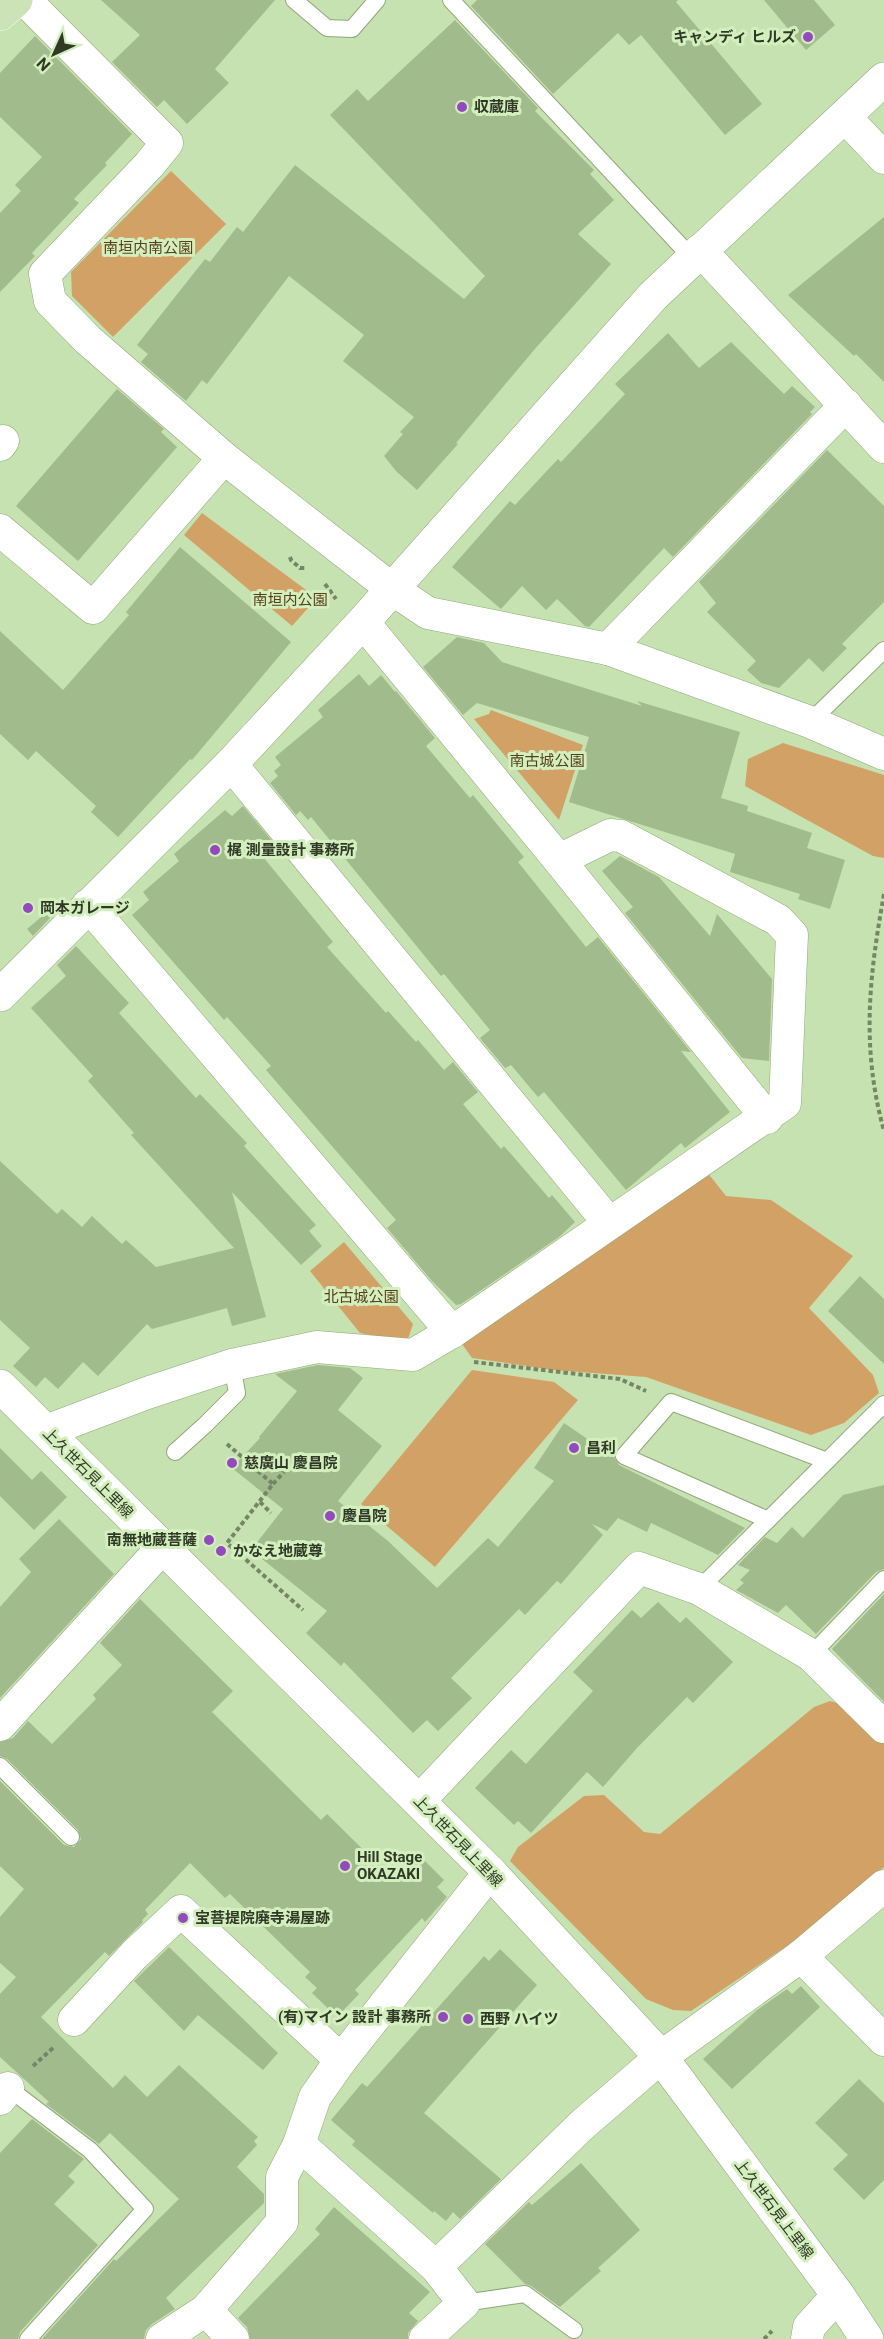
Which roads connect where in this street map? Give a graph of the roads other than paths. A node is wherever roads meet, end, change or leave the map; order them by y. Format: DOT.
graph roads {
  1 [pos="16,0"];
  2 [pos="25,0"];
  3 [pos="294,0"];
  4 [pos="377,0"];
  5 [pos="451,0"];
  6 [pos="0,14"];
  7 [pos="884,79"];
  8 [pos="844,117"];
  9 [pos="884,158"];
  10 [pos="696,254"];
  11 [pos="846,405"];
  12 [pos="884,447"];
  13 [pos="224,458"];
  14 [pos="0,530"];
  15 [pos="392,589"];
  16 [pos="363,622"];
  17 [pos="608,649"];
  18 [pos="884,650"];
  19 [pos="810,722"];
  20 [pos="884,754"];
  21 [pos="231,764"];
  22 [pos="559,860"];
  23 [pos="88,905"];
  24 [pos="0,995"];
  25 [pos="767,1118"];
  26 [pos="609,1223"];
  27 [pos="452,1332"];
  28 [pos="232,1365"];
  29 [pos="0,1386"];
  30 [pos="884,1404"];
  31 [pos="46,1431"];
  32 [pos="175,1452"];
  33 [pos="827,1461"];
  34 [pos="768,1520"];
  35 [pos="163,1547"];
  36 [pos="884,1579"];
  37 [pos="699,1589"];
  38 [pos="811,1655"];
  39 [pos="0,1725"];
  40 [pos="884,1727"];
  41 [pos="0,1766"];
  42 [pos="419,1801"];
  43 [pos="71,1837"];
  44 [pos="490,1872"];
  45 [pos="884,1886"];
  46 [pos="801,1956"];
  47 [pos="75,2020"];
  48 [pos="884,2040"];
  49 [pos="661,2057"];
  50 [pos="341,2060"];
  51 [pos="3,2089"];
  52 [pos="299,2144"];
  53 [pos="436,2267"];
  54 [pos="838,2295"];
  55 [pos="464,2304"];
  56 [pos="206,2310"];
  57 [pos="574,2330"];
  58 [pos="28,2339"];
  59 [pos="162,2339"];
  60 [pos="233,2339"];
  61 [pos="425,2339"];
  62 [pos="807,2339"];
  63 [pos="867,2339"];
  1 -- 6 [label="main road"];
  2 -- 13 [label="street"];
  3 -- 4 [label="lane"];
  5 -- 10 [label="lane"];
  7 -- 8 [label="main road"];
  8 -- 9 [label="street"];
  8 -- 10 [label="main road"];
  10 -- 11 [label="street"];
  10 -- 15 [label="main road"];
  11 -- 12 [label="street"];
  11 -- 17 [label="street"];
  13 -- 14 [label="street"];
  13 -- 15 [label="street"];
  15 -- 16 [label="main road"];
  15 -- 17 [label="street"];
  16 -- 21 [label="main road"];
  16 -- 22 [label="street"];
  17 -- 19 [label="street"];
  18 -- 19 [label="lane"];
  19 -- 20 [label="street"];
  21 -- 23 [label="main road"];
  21 -- 26 [label="street"];
  22 -- 25 [label="street"];
  22 -- 25 [label="street"];
  23 -- 24 [label="main road"];
  23 -- 27 [label="street"];
  25 -- 26 [label="street"];
  26 -- 27 [label="street"];
  27 -- 28 [label="street"];
  28 -- 31 [label="street"];
  28 -- 32 [label="lane"];
  29 -- 31 [label="main road, 上久世石見上里線"];
  30 -- 33 [label="lane"];
  31 -- 35 [label="main road, 上久世石見上里線"];
  33 -- 34 [label="lane"];
  33 -- 34 [label="lane"];
  34 -- 37 [label="lane"];
  35 -- 39 [label="street"];
  35 -- 42 [label="main road, 上久世石見上里線"];
  36 -- 38 [label="lane"];
  37 -- 38 [label="street"];
  37 -- 42 [label="street"];
  38 -- 40 [label="street"];
  41 -- 43 [label="lane"];
  42 -- 44 [label="main road, 上久世石見上里線"];
  44 -- 49 [label="main road, 上久世石見上里線"];
  44 -- 50 [label="street"];
  45 -- 46 [label="street"];
  46 -- 48 [label="street"];
  46 -- 49 [label="street"];
  47 -- 50 [label="street"];
  49 -- 53 [label="street"];
  49 -- 54 [label="main road, 上久世石見上里線"];
  50 -- 52 [label="street"];
  51 -- 58 [label="lane"];
  52 -- 53 [label="street"];
  52 -- 56 [label="street"];
  53 -- 55 [label="street"];
  54 -- 62 [label="street"];
  54 -- 63 [label="main road, 上久世石見上里線"];
  55 -- 57 [label="lane"];
  55 -- 61 [label="street"];
  56 -- 59 [label="street"];
  56 -- 60 [label="street"];
}
